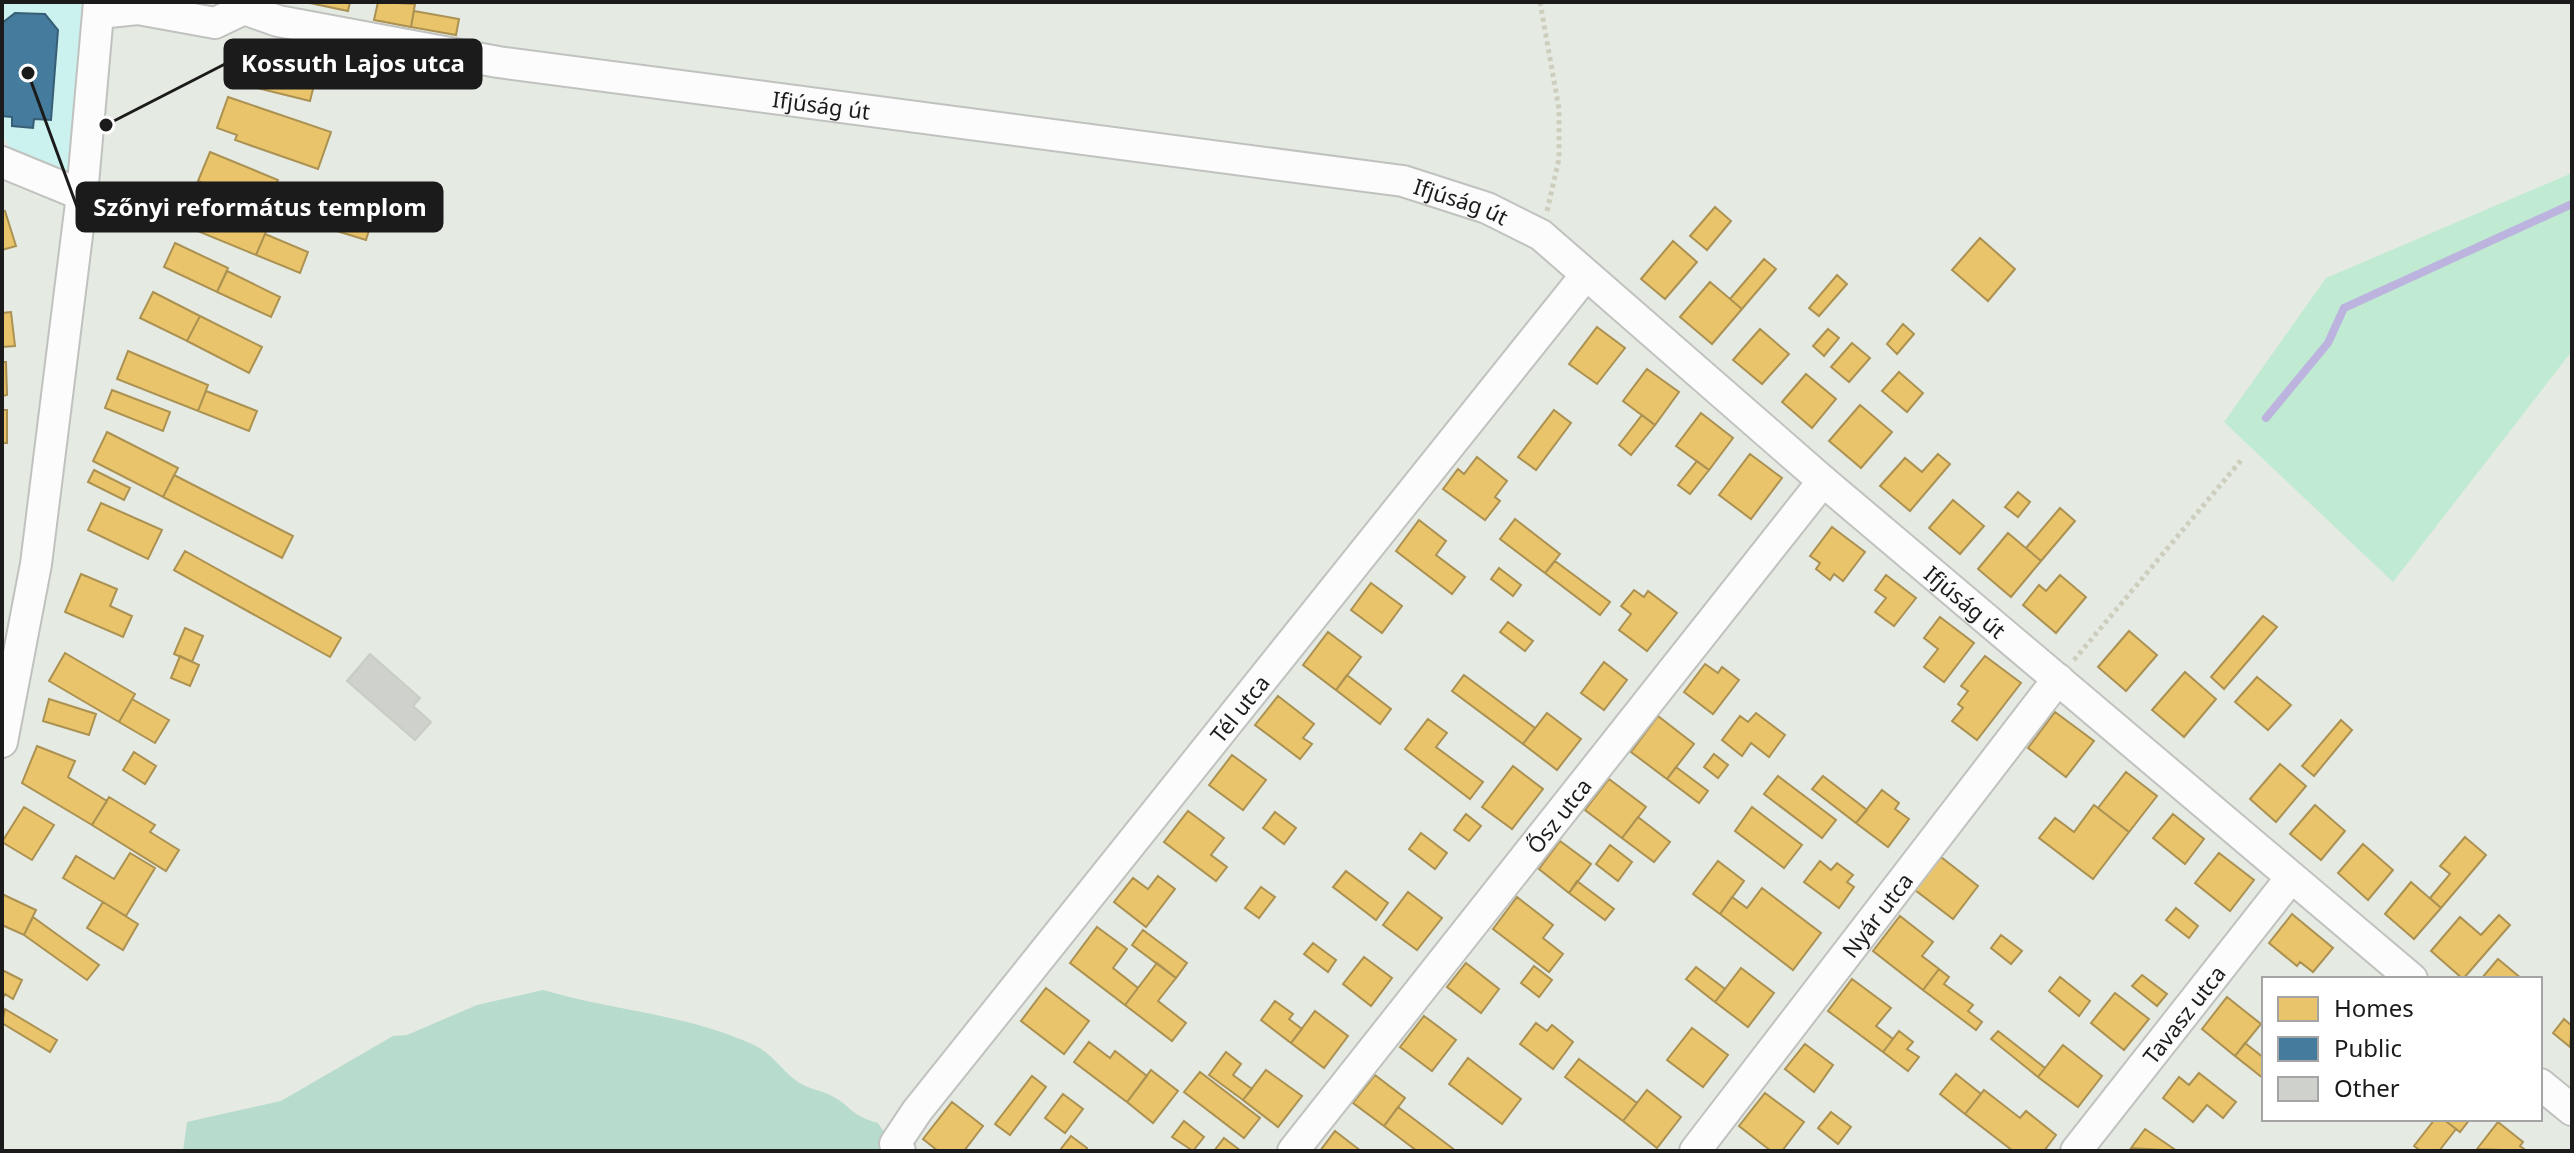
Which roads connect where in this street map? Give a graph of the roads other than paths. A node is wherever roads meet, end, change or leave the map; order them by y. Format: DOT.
graph roads {
  1 [pos="139,5"];
  2 [pos="245,6"];
  3 [pos="99,7"];
  4 [pos="2,162"];
  5 [pos="82,195"];
  6 [pos="1585,276"];
  7 [pos="1823,481"];
  8 [pos="2058,679"];
  9 [pos="2,742"];
  10 [pos="2290,879"];
  11 [pos="2410,977"];
  12 [pos="2542,1086"];
  13 [pos="2572,1110"];
  14 [pos="898,1147"];
  15 [pos="1293,1151"];
  16 [pos="1695,1151"];
  17 [pos="2076,1151"];
  1 -- 2 [label="street"];
  1 -- 3 [label="street"];
  2 -- 6 [label="street, Ifjúság út"];
  3 -- 5 [label="street"];
  4 -- 5 [label="street"];
  5 -- 9 [label="street"];
  6 -- 7 [label="street, Ifjúság út"];
  6 -- 14 [label="street, Tél utca"];
  7 -- 8 [label="street, Ifjúság út"];
  7 -- 15 [label="street, Ősz utca"];
  8 -- 10 [label="street, Ifjúság út"];
  8 -- 16 [label="street, Nyár utca"];
  10 -- 11 [label="street, Ifjúság út"];
  10 -- 17 [label="street, Tavasz utca"];
  12 -- 13 [label="street"];
}
